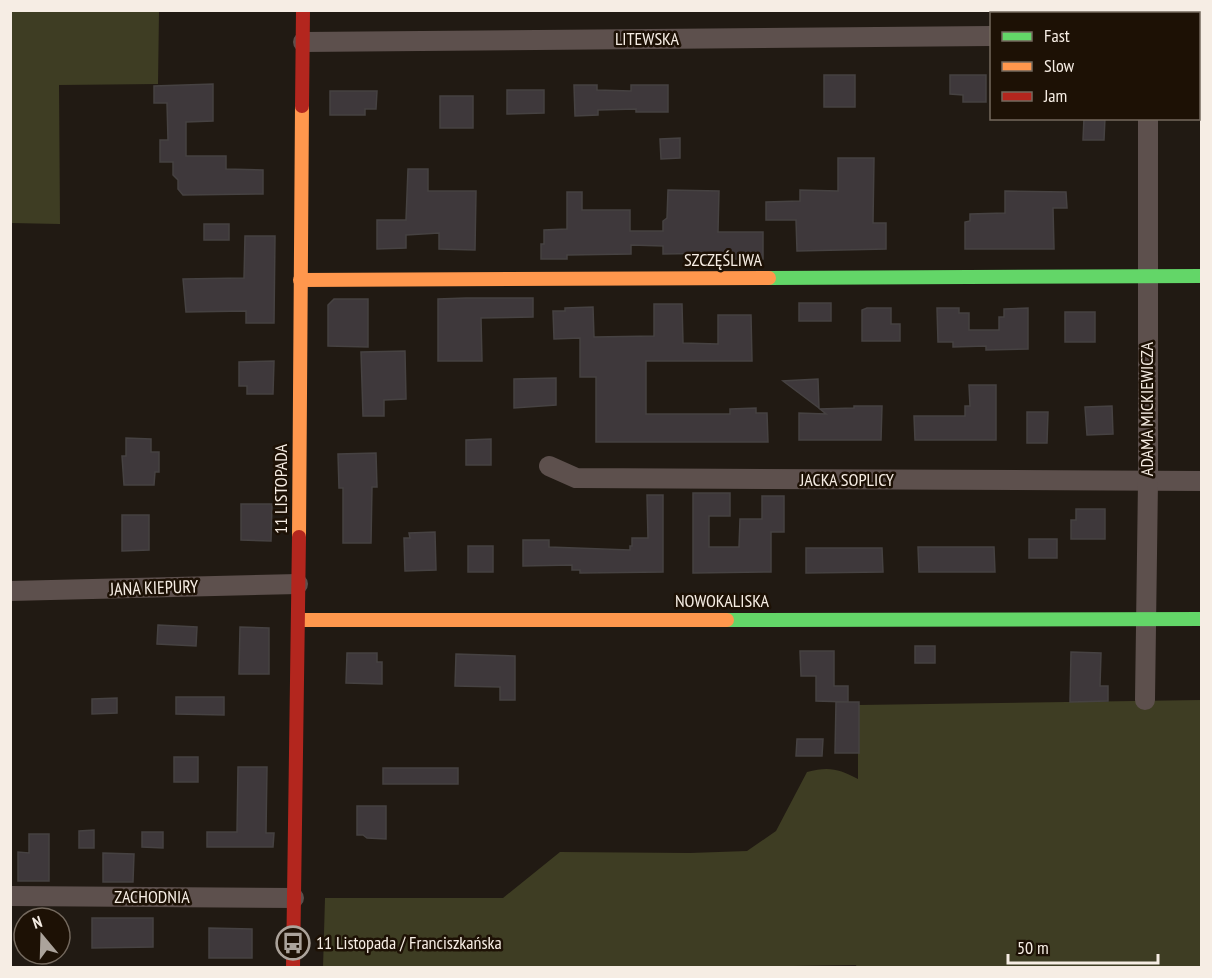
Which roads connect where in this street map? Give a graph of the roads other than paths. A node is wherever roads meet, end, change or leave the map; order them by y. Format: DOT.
graph roads {
  1 [pos="303,10"];
  2 [pos="990,36"];
  3 [pos="303,42"];
  4 [pos="1148,120"];
  5 [pos="1202,276"];
  6 [pos="1147,277"];
  7 [pos="300,280"];
  8 [pos="549,466"];
  9 [pos="1148,481"];
  10 [pos="1202,481"];
  11 [pos="298,584"];
  12 [pos="10,591"];
  13 [pos="1146,618"];
  14 [pos="1202,619"];
  15 [pos="298,620"];
  16 [pos="1145,700"];
  17 [pos="10,896"];
  18 [pos="294,898"];
  19 [pos="293,968"];
  1 -- 3 [label="street, 11 LISTOPADA"];
  2 -- 3 [label="street, LITEWSKA"];
  3 -- 7 [label="street, 11 LISTOPADA"];
  4 -- 6 [label="street, ADAMA MICKIEWICZA"];
  5 -- 6 [label="street, SZCZĘŚLIWA"];
  6 -- 7 [label="street, SZCZĘŚLIWA"];
  6 -- 9 [label="street, ADAMA MICKIEWICZA"];
  7 -- 11 [label="street, 11 LISTOPADA"];
  8 -- 9 [label="street, JACKA SOPLICY"];
  9 -- 10 [label="street, JACKA SOPLICY"];
  9 -- 13 [label="street, ADAMA MICKIEWICZA"];
  11 -- 12 [label="street, JANA KIEPURY"];
  11 -- 15 [label="street, 11 LISTOPADA"];
  13 -- 14 [label="street, NOWOKALISKA"];
  13 -- 15 [label="street, NOWOKALISKA"];
  13 -- 16 [label="street, ADAMA MICKIEWICZA"];
  15 -- 18 [label="street, 11 LISTOPADA"];
  17 -- 18 [label="street, ZACHODNIA"];
  18 -- 19 [label="street, 11 LISTOPADA"];
}
